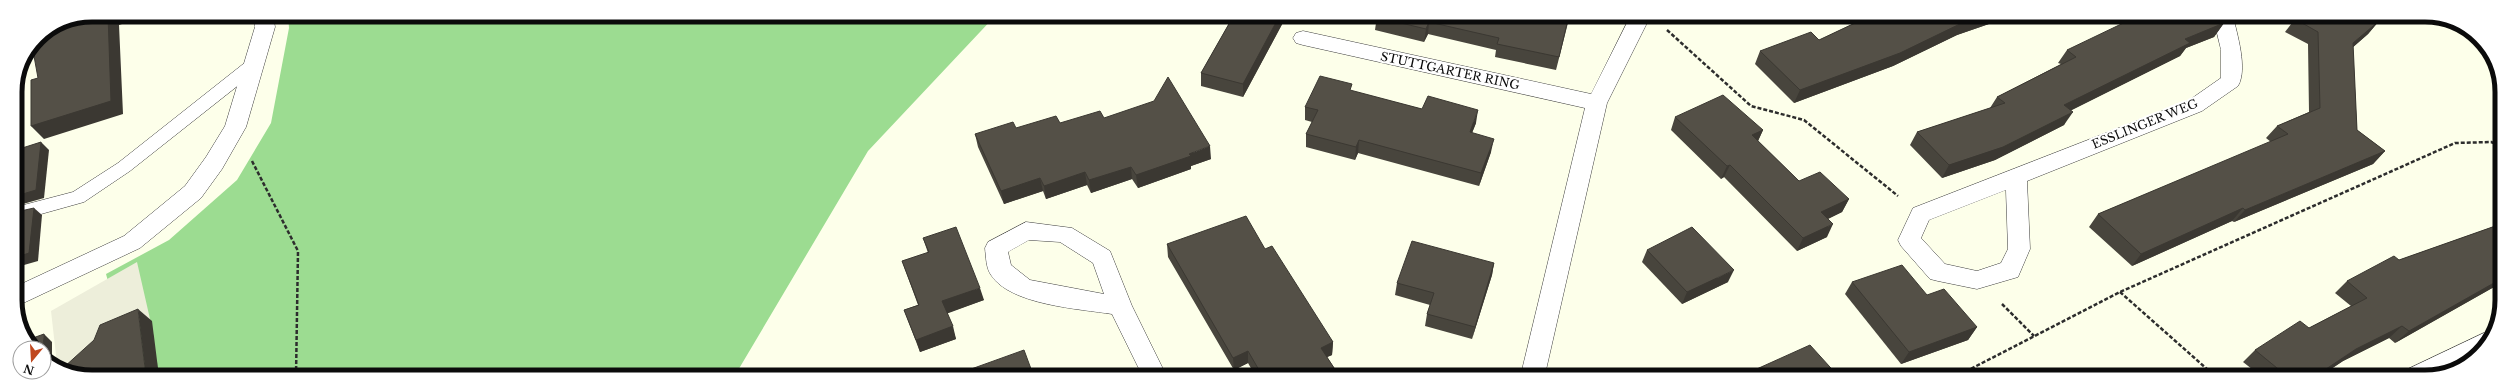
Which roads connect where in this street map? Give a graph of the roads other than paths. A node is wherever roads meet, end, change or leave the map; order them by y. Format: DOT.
graph roads {
  1 [pos="264,22"];
  2 [pos="1638,22"];
  3 [pos="2224,22"];
  4 [pos="1303,38"];
  5 [pos="253,66"];
  6 [pos="1597,103"];
  7 [pos="2016,175"];
  8 [pos="22,212"];
  9 [pos="22,295"];
  10 [pos="1120,306"];
  11 [pos="2478,346"];
  12 [pos="1152,370"];
  13 [pos="1534,370"];
  14 [pos="2430,370"];
  1 -- 5 [label="street"];
  2 -- 6 [label="street"];
  3 -- 7 [label="street, ESSLINGER WEG"];
  4 -- 6 [label="street, STUTTGARTER RING"];
  5 -- 8 [label="lane"];
  5 -- 9 [label="street"];
  6 -- 13 [label="street"];
  7 -- 7 [label="street, ESSLINGER WEG"];
  10 -- 10 [label="street"];
  10 -- 12 [label="street"];
  11 -- 14 [label="street"];
}
